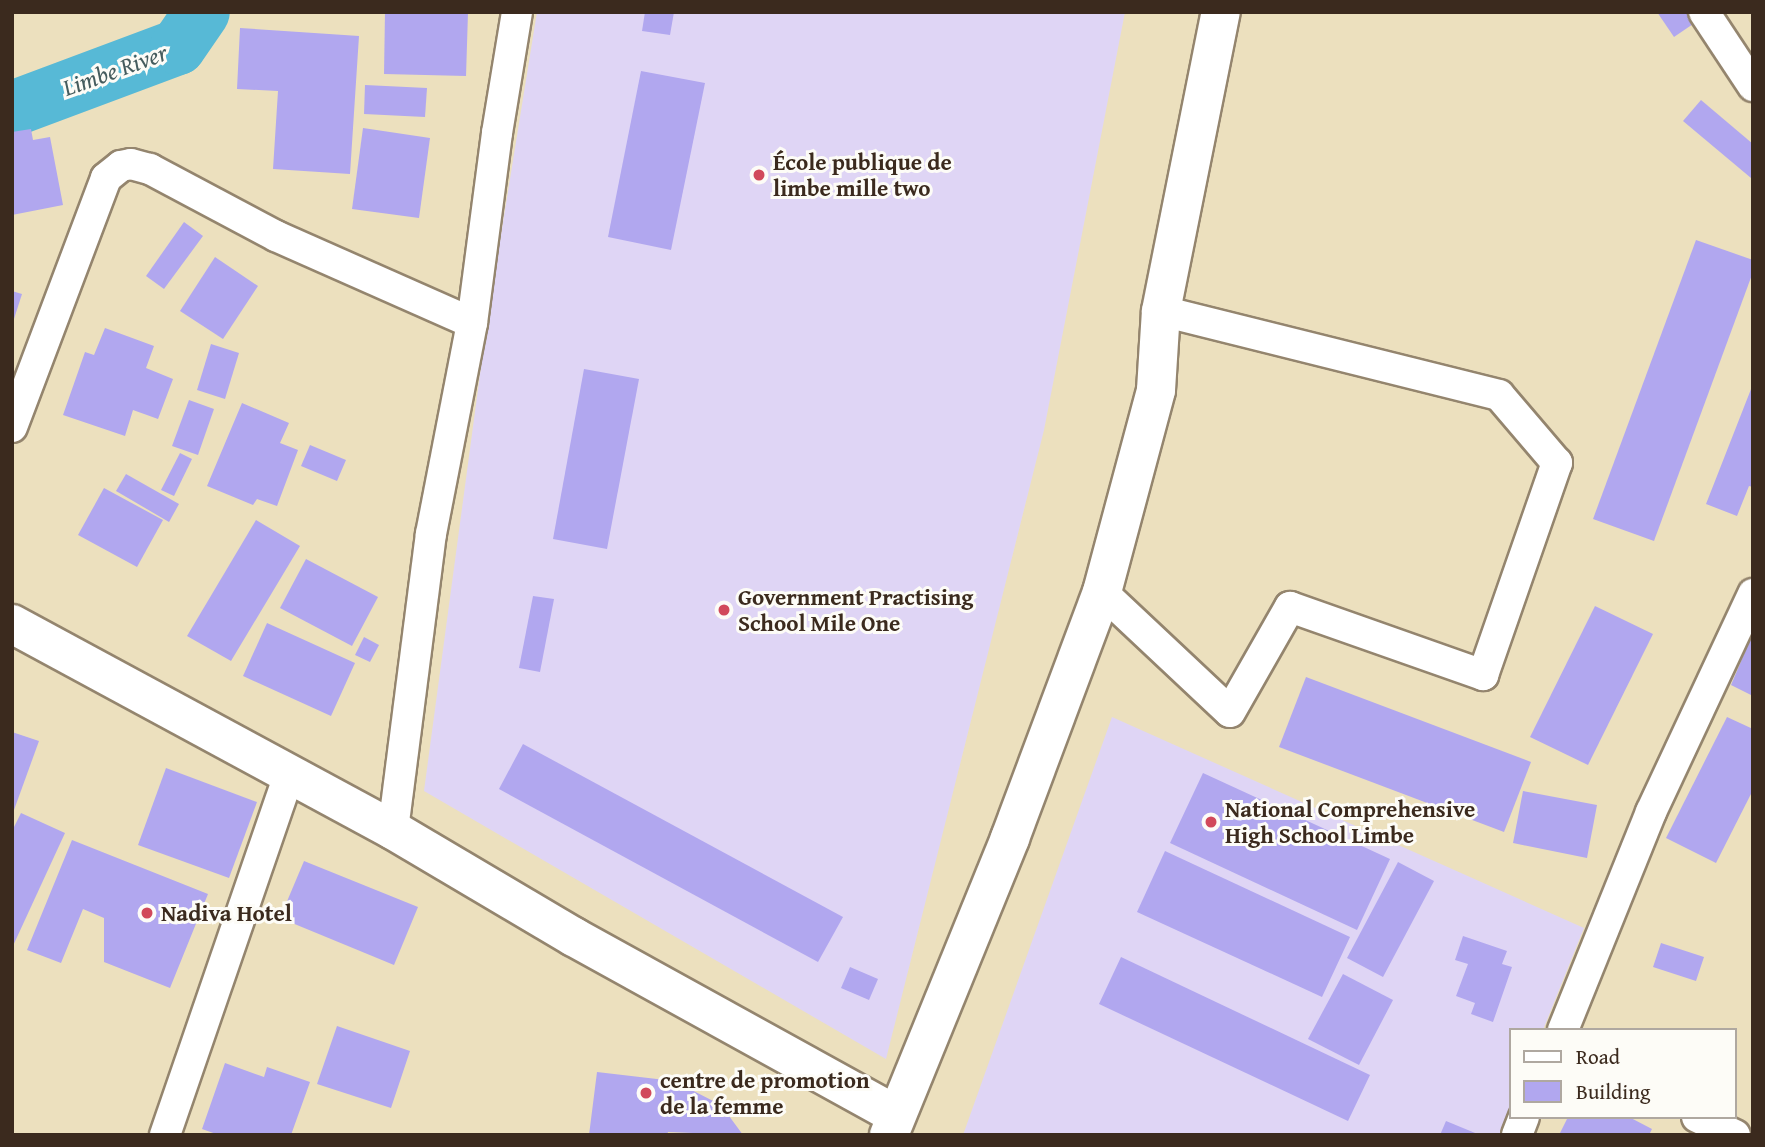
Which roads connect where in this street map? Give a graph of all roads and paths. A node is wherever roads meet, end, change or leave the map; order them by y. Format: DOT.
graph roads {
  1 [pos="517,12"];
  2 [pos="1221,12"];
  3 [pos="1704,12"];
  4 [pos="1753,86"];
  5 [pos="1161,311"];
  6 [pos="472,323"];
  7 [pos="12,428"];
  8 [pos="1102,592"];
  9 [pos="1753,594"];
  10 [pos="12,624"];
  11 [pos="290,773"];
  12 [pos="393,830"];
  13 [pos="1564,1028"];
  14 [pos="1702,1119"];
  15 [pos="893,1125"];
  16 [pos="165,1135"];
  17 [pos="1735,1135"];
  1 -- 6 [label="street"];
  2 -- 5 [label="main road"];
  3 -- 4 [label="street"];
  5 -- 8 [label="main road"];
  5 -- 8 [label="street"];
  6 -- 7 [label="street"];
  6 -- 12 [label="street"];
  8 -- 15 [label="main road"];
  9 -- 13 [label="street"];
  10 -- 11 [label="main road"];
  11 -- 12 [label="main road"];
  11 -- 16 [label="street"];
  12 -- 15 [label="main road"];
  14 -- 17 [label="street"];
}
